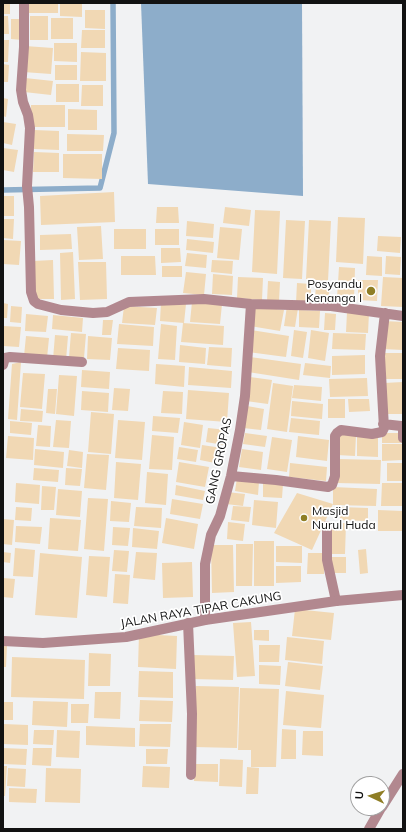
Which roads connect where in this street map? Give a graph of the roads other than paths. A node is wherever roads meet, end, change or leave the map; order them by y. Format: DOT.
graph roads {
  1 [pos="24,3"];
  2 [pos="251,304"];
  3 [pos="385,313"];
  4 [pos="403,316"];
  5 [pos="82,362"];
  6 [pos="3,365"];
  7 [pos="383,424"];
  8 [pos="403,438"];
  9 [pos="231,476"];
  10 [pos="327,526"];
  11 [pos="403,595"];
  12 [pos="336,601"];
  13 [pos="205,620"];
  14 [pos="188,623"];
  15 [pos="3,641"];
  16 [pos="403,774"];
  17 [pos="191,775"];
  18 [pos="390,795"];
  19 [pos="377,816"];
  20 [pos="369,829"];
  1 -- 2 [label="street"];
  2 -- 3 [label="street"];
  2 -- 9 [label="street, GANG GROPAS"];
  3 -- 4 [label="street"];
  3 -- 7 [label="street"];
  5 -- 6 [label="street"];
  7 -- 8 [label="street"];
  7 -- 9 [label="street"];
  9 -- 13 [label="street, GANG GROPAS"];
  10 -- 12 [label="street"];
  11 -- 12 [label="street, JALAN RAYA TIPAR CAKUNG"];
  12 -- 13 [label="street, JALAN RAYA TIPAR CAKUNG"];
  13 -- 14 [label="street, JALAN RAYA TIPAR CAKUNG"];
  14 -- 15 [label="street, JALAN RAYA TIPAR CAKUNG"];
  14 -- 17 [label="street"];
  16 -- 18 [label="street"];
  19 -- 20 [label="street"];
}
